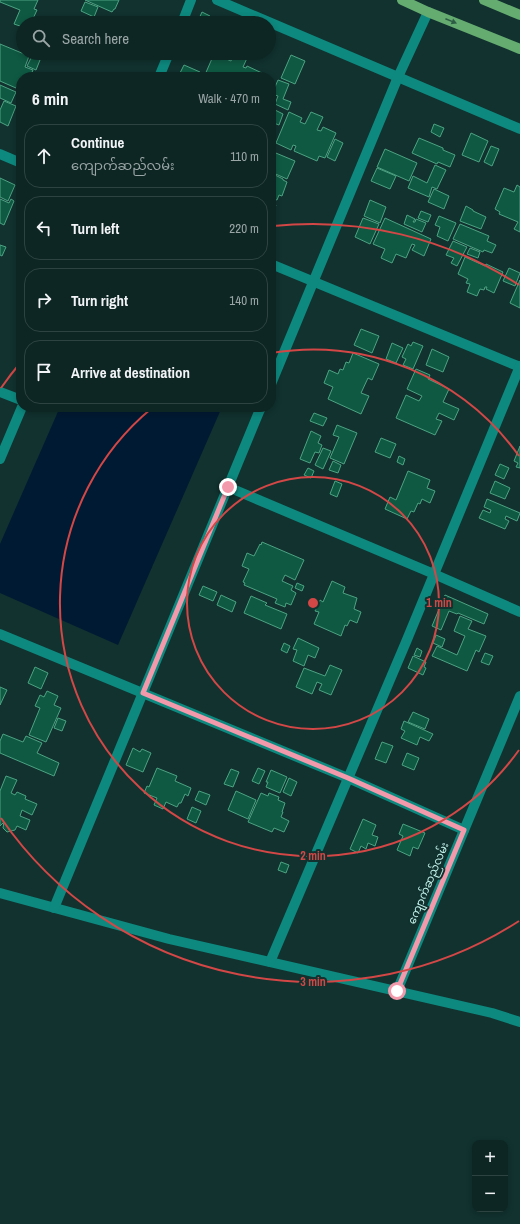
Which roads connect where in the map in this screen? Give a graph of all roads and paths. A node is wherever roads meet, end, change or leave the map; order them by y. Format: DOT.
graph roads {
  1 [pos="191,0"];
  2 [pos="217,0"];
  3 [pos="402,0"];
  4 [pos="484,0"];
  5 [pos="428,12"];
  6 [pos="520,15"];
  7 [pos="185,16"];
  8 [pos="255,16"];
  9 [pos="276,25"];
  10 [pos="520,49"];
  11 [pos="166,60"];
  12 [pos="161,72"];
  13 [pos="398,77"];
  14 [pos="520,129"];
  15 [pos="0,154"];
  16 [pos="16,161"];
  17 [pos="276,266"];
  18 [pos="314,281"];
  19 [pos="520,366"];
  20 [pos="276,372"];
  21 [pos="0,392"];
  22 [pos="16,398"];
  23 [pos="20,412"];
  24 [pos="259,412"];
  25 [pos="0,459"];
  26 [pos="228,487"];
  27 [pos="434,574"];
  28 [pos="520,612"];
  29 [pos="0,634"];
  30 [pos="143,693"];
  31 [pos="520,696"];
  32 [pos="348,778"];
  33 [pos="464,830"];
  34 [pos="0,893"];
  35 [pos="54,908"];
  36 [pos="270,962"];
  37 [pos="397,991"];
  38 [pos="520,1022"];
  1 -- 7 [label="street"];
  2 -- 8 [label="street"];
  3 -- 5 [label="main road"];
  4 -- 6 [label="main road"];
  5 -- 10 [label="main road, one-way"];
  5 -- 13 [label="street"];
  9 -- 13 [label="street"];
  11 -- 12 [label="street"];
  13 -- 14 [label="street"];
  13 -- 18 [label="street"];
  15 -- 16 [label="street"];
  17 -- 18 [label="street"];
  18 -- 19 [label="street"];
  18 -- 20 [label="street"];
  19 -- 27 [label="street"];
  21 -- 22 [label="street"];
  23 -- 25 [label="street"];
  24 -- 26 [label="street"];
  26 -- 27 [label="street"];
  26 -- 30 [label="street"];
  27 -- 28 [label="street"];
  27 -- 32 [label="street"];
  29 -- 30 [label="street"];
  30 -- 32 [label="street"];
  30 -- 35 [label="street"];
  31 -- 33 [label="street, ကျောက်ဆည်လမ်း"];
  32 -- 33 [label="street"];
  32 -- 36 [label="street"];
  33 -- 37 [label="street, ကျောက်ဆည်လမ်း"];
  34 -- 35 [label="street"];
  35 -- 36 [label="street"];
  36 -- 37 [label="street"];
  37 -- 38 [label="street"];
}
